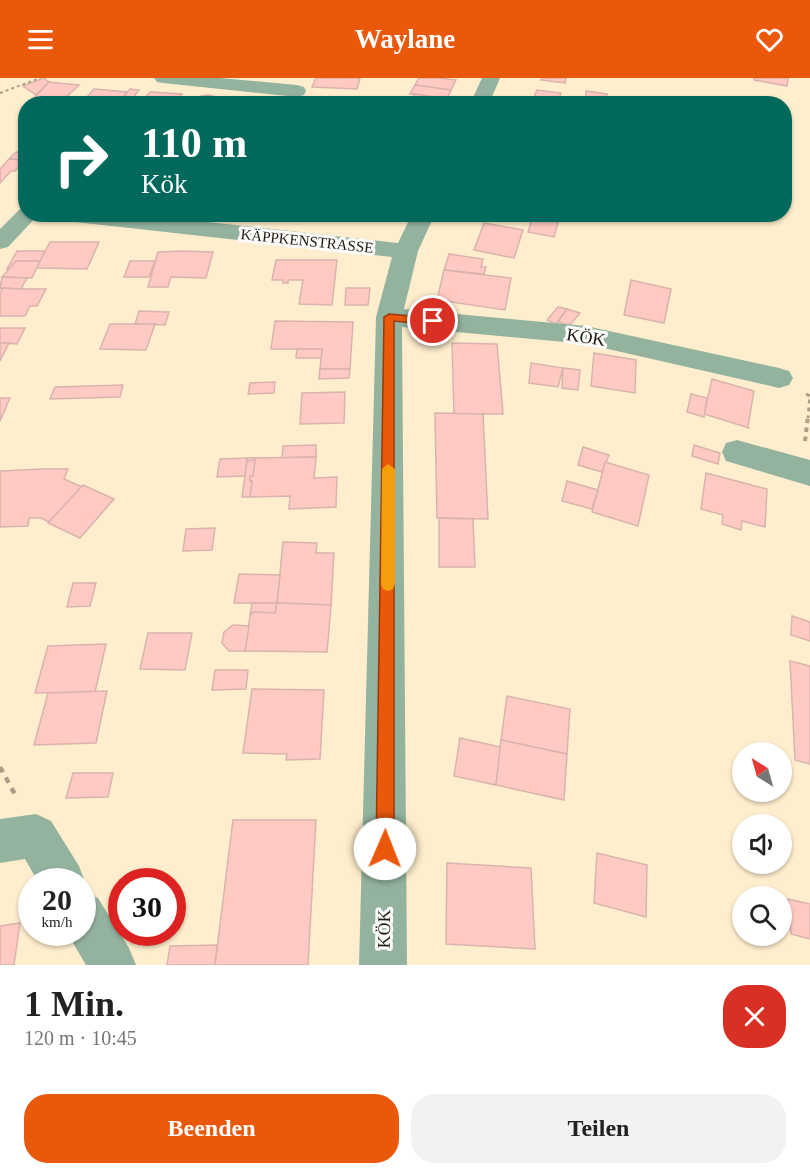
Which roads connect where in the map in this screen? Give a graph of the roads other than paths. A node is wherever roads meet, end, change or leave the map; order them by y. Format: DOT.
graph roads {
  1 [pos="163,78"];
  2 [pos="491,78"];
  3 [pos="297,91"];
  4 [pos="483,96"];
  5 [pos="0,207"];
  6 [pos="18,209"];
  7 [pos="20,222"];
  8 [pos="140,222"];
  9 [pos="420,222"];
  10 [pos="0,242"];
  11 [pos="406,251"];
  12 [pos="389,317"];
  13 [pos="779,378"];
  14 [pos="737,452"];
  15 [pos="806,471"];
  16 [pos="0,841"];
  17 [pos="55,868"];
  18 [pos="96,938"];
  19 [pos="112,965"];
  20 [pos="383,965"];
  1 -- 3 [label="street"];
  2 -- 4 [label="street"];
  5 -- 6 [label="street"];
  7 -- 10 [label="street"];
  8 -- 11 [label="street, KÄPPKENSTRASSE"];
  9 -- 11 [label="street, KÖK"];
  11 -- 12 [label="street, KÖK"];
  12 -- 13 [label="street, KÖK"];
  12 -- 20 [label="street, KÖK"];
  14 -- 15 [label="street"];
  16 -- 17 [label="street"];
  18 -- 19 [label="street"];
}
